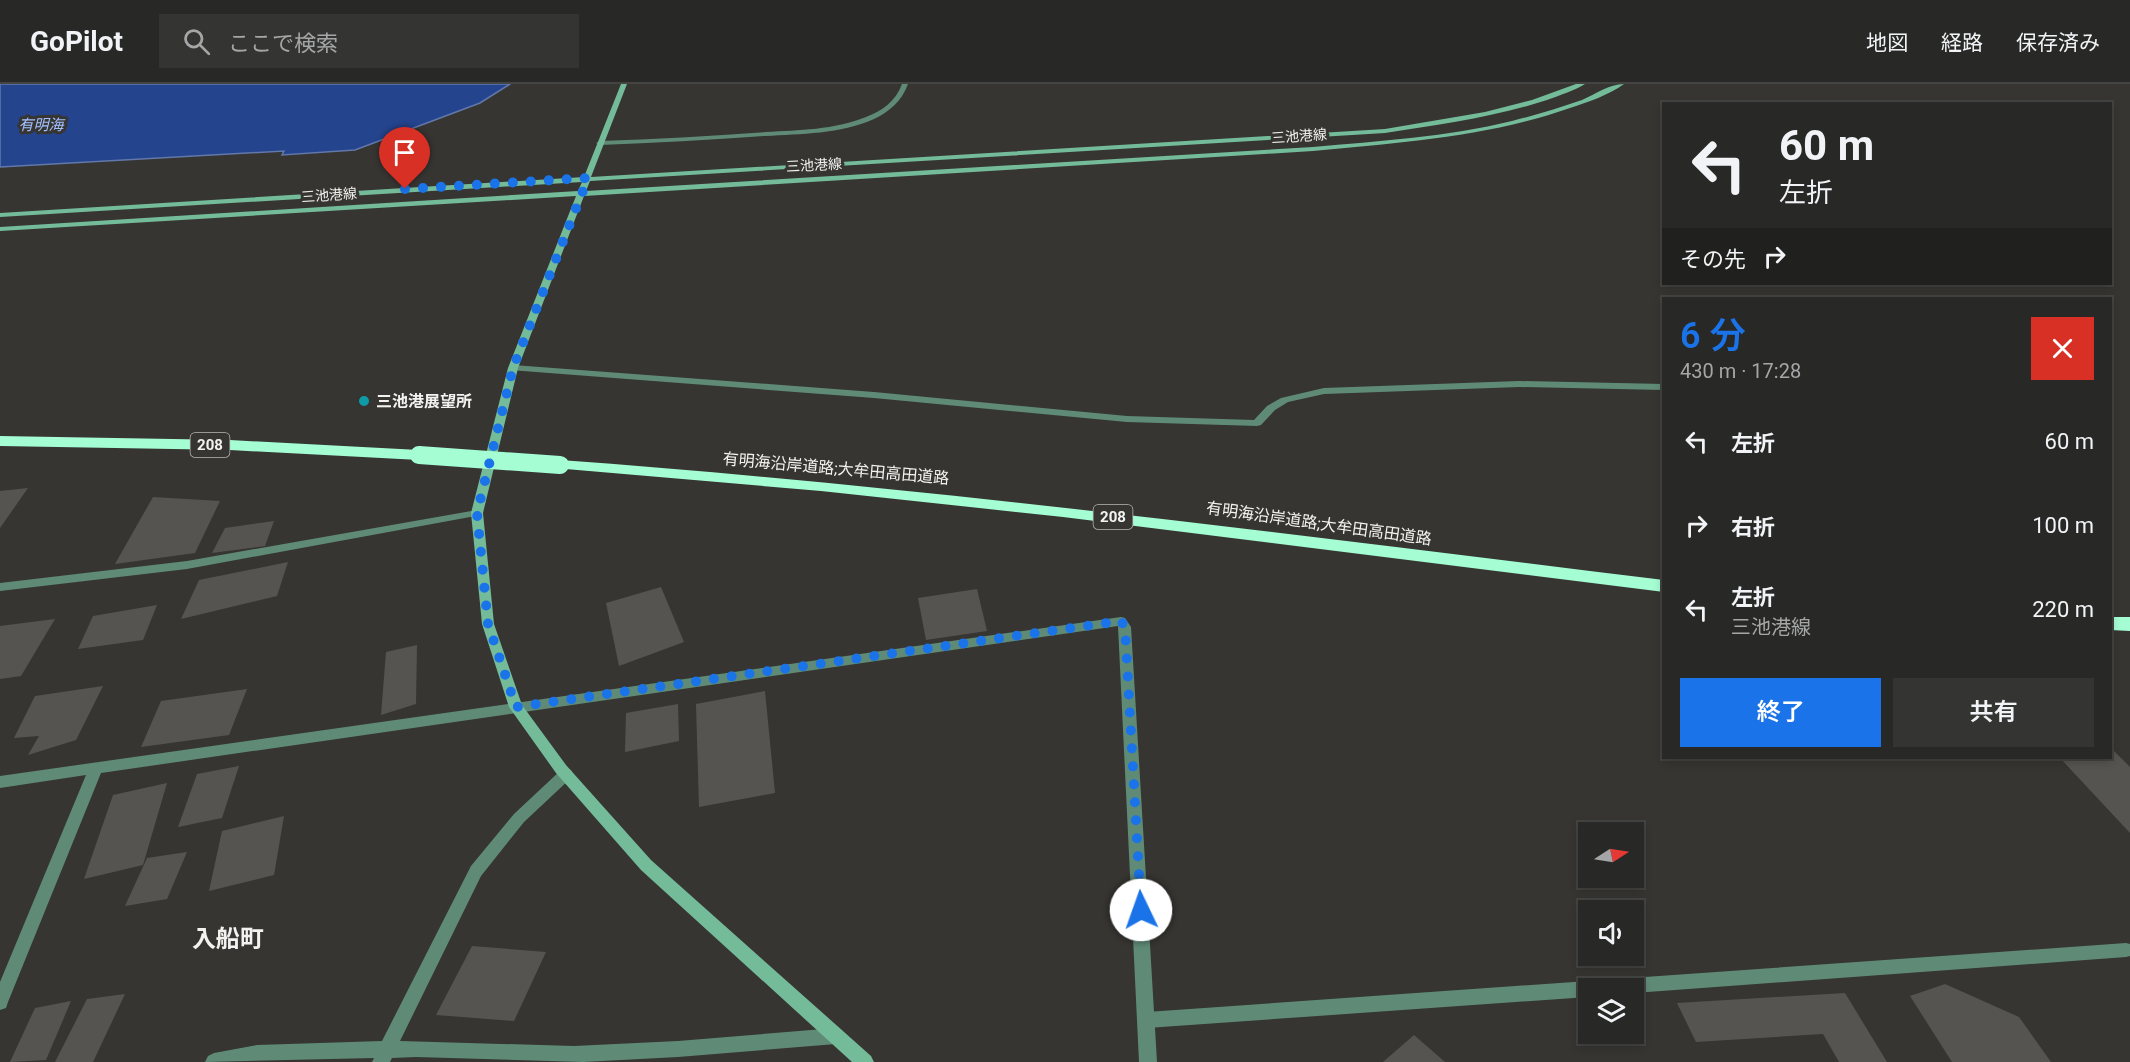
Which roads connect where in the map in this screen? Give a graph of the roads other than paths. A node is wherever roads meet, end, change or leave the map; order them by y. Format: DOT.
graph roads {
  1 [pos="624,84"];
  2 [pos="905,84"];
  3 [pos="1582,84"];
  4 [pos="1621,84"];
  5 [pos="600,143"];
  6 [pos="588,178"];
  7 [pos="582,193"];
  8 [pos="0,214"];
  9 [pos="0,229"];
  10 [pos="513,368"];
  11 [pos="1662,387"];
  12 [pos="0,441"];
  13 [pos="477,513"];
  14 [pos="1662,586"];
  15 [pos="0,587"];
  16 [pos="2112,623"];
  17 [pos="2130,624"];
  18 [pos="516,707"];
  19 [pos="96,768"];
  20 [pos="566,774"];
  21 [pos="0,782"];
  22 [pos="2127,950"];
  23 [pos="1644,985"];
  24 [pos="1578,990"];
  25 [pos="0,1002"];
  26 [pos="1147,1020"];
  27 [pos="836,1036"];
  28 [pos="384,1056"];
  29 [pos="214,1062"];
  30 [pos="865,1062"];
  31 [pos="1148,1062"];
  1 -- 5 [label="main road"];
  2 -- 5 [label="street"];
  3 -- 6 [label="main road, 三池港線"];
  4 -- 7 [label="main road, 三池港線"];
  5 -- 6 [label="main road"];
  6 -- 7 [label="main road"];
  6 -- 8 [label="main road, 三池港線"];
  7 -- 9 [label="main road, 三池港線"];
  7 -- 10 [label="main road"];
  10 -- 11 [label="street"];
  10 -- 13 [label="main road"];
  12 -- 14 [label="highway, 有明海沿岸道路;大牟田高田道路 / 208, bridge"];
  13 -- 15 [label="street"];
  13 -- 18 [label="main road"];
  16 -- 17 [label="highway"];
  18 -- 19 [label="street"];
  18 -- 20 [label="main road"];
  18 -- 26 [label="street"];
  19 -- 21 [label="street"];
  19 -- 25 [label="street"];
  20 -- 27 [label="main road"];
  20 -- 28 [label="street"];
  22 -- 23 [label="street"];
  24 -- 26 [label="street"];
  26 -- 31 [label="street"];
  27 -- 28 [label="street"];
  27 -- 30 [label="main road"];
  28 -- 29 [label="street"];
}
